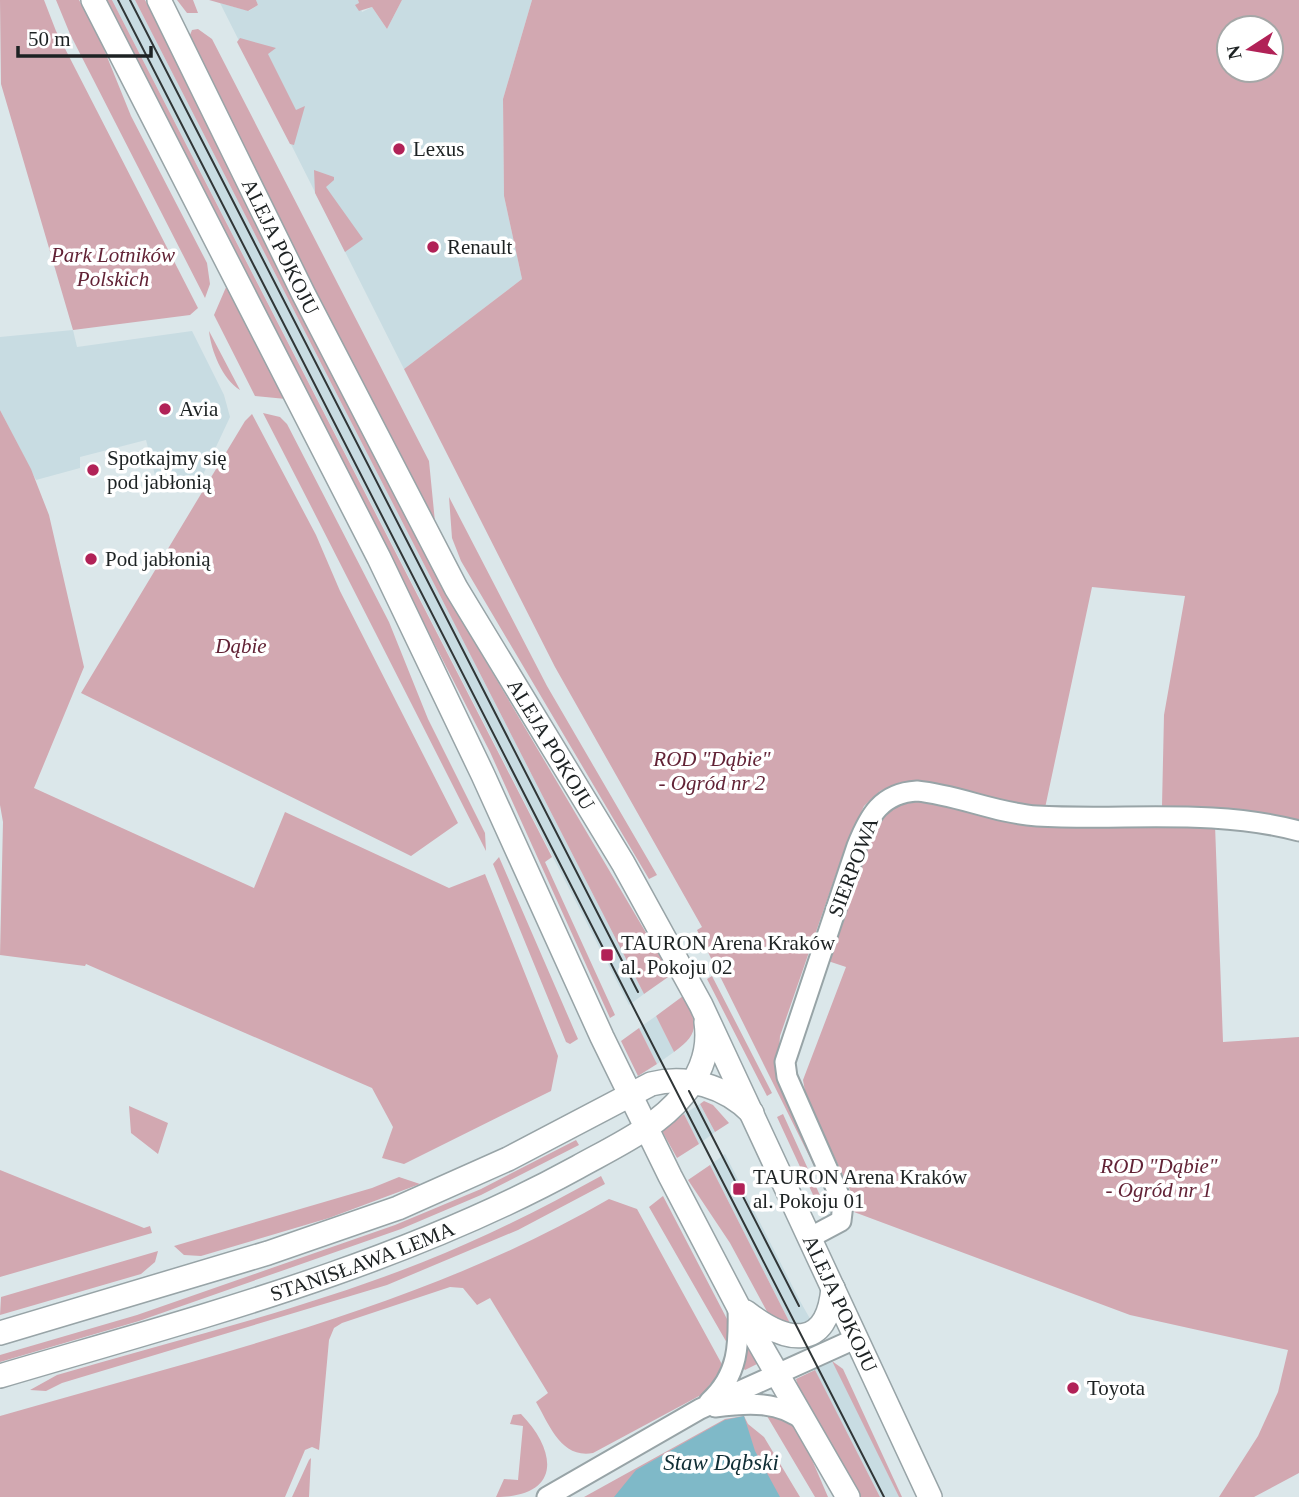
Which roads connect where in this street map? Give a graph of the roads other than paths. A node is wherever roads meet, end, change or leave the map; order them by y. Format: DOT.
graph roads {
  1 [pos="93,0"];
  2 [pos="159,0"];
  3 [pos="1299,831"];
  4 [pos="701,1005"];
  5 [pos="693,1082"];
  6 [pos="629,1093"];
  7 [pos="753,1114"];
  8 [pos="646,1127"];
  9 [pos="811,1237"];
  10 [pos="833,1287"];
  11 [pos="738,1306"];
  12 [pos="0,1333"];
  13 [pos="857,1338"];
  14 [pos="777,1372"];
  15 [pos="0,1376"];
  16 [pos="700,1409"];
  17 [pos="806,1423"];
  18 [pos="547,1497"];
  19 [pos="848,1497"];
  20 [pos="930,1497"];
  1 -- 6 [label="main road"];
  2 -- 4 [label="main road, ALEJA POKOJU"];
  3 -- 9 [label="street, SIERPOWA"];
  4 -- 5 [label="main road, STANISŁAWA LEMA"];
  4 -- 7 [label="main road, ALEJA POKOJU"];
  5 -- 6 [label="main road, STANISŁAWA LEMA"];
  5 -- 7 [label="main road, STANISŁAWA LEMA"];
  5 -- 8 [label="main road, STANISŁAWA LEMA"];
  6 -- 8 [label="main road"];
  6 -- 12 [label="main road, STANISŁAWA LEMA"];
  7 -- 9 [label="main road, ALEJA POKOJU"];
  8 -- 11 [label="main road"];
  8 -- 15 [label="main road, STANISŁAWA LEMA"];
  9 -- 10 [label="main road, ALEJA POKOJU"];
  10 -- 11 [label="main road"];
  10 -- 13 [label="main road, ALEJA POKOJU"];
  11 -- 14 [label="main road"];
  11 -- 16 [label="street"];
  13 -- 14 [label="street"];
  13 -- 20 [label="main road, ALEJA POKOJU"];
  14 -- 16 [label="street"];
  14 -- 17 [label="main road"];
  16 -- 17 [label="street"];
  16 -- 18 [label="street"];
  17 -- 19 [label="main road"];
}
